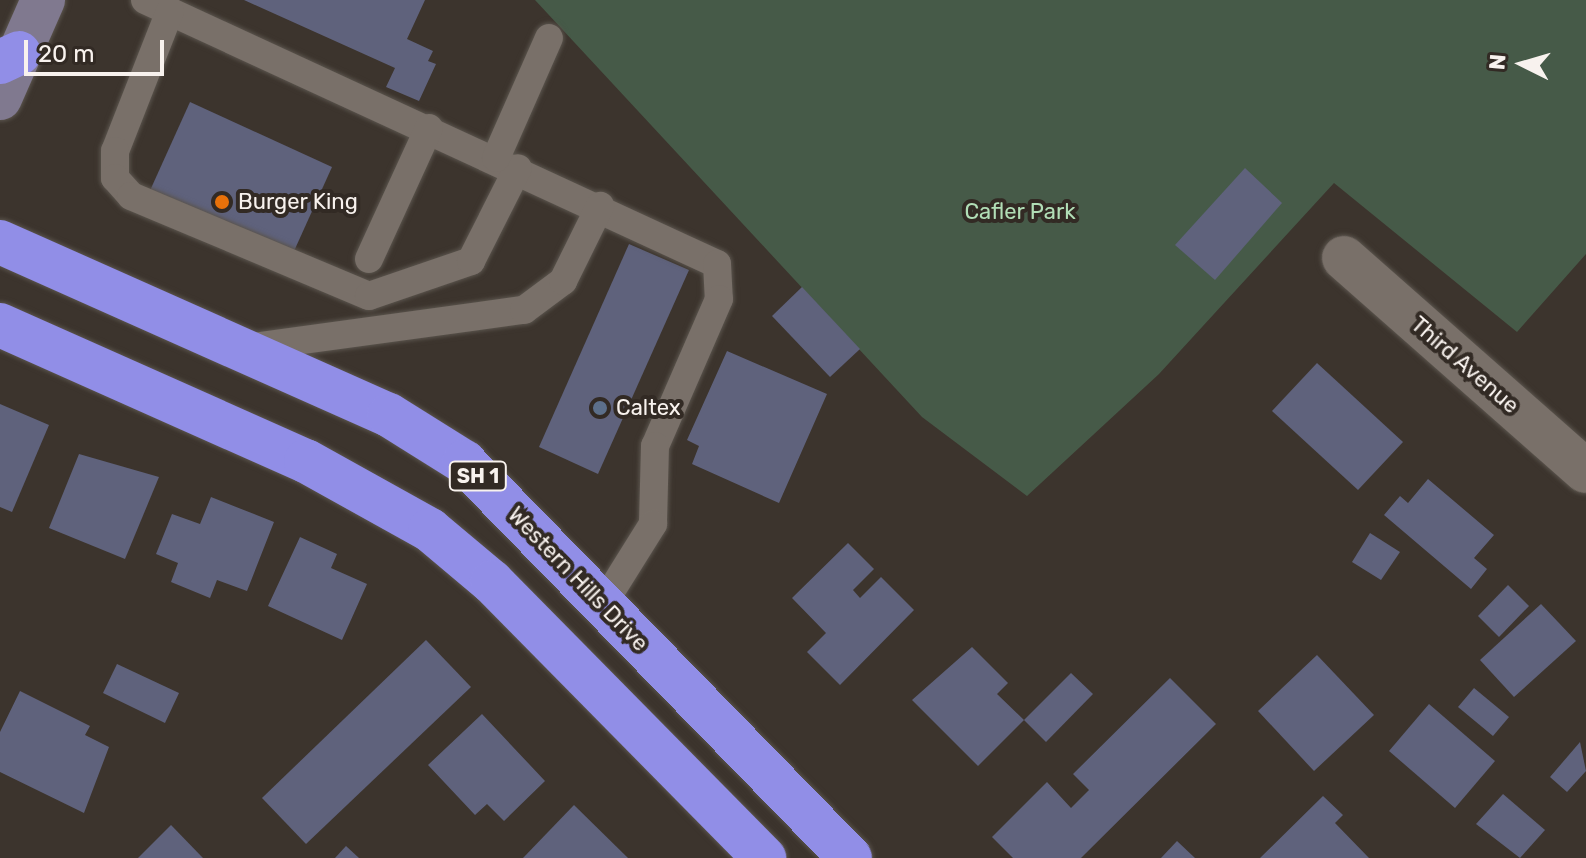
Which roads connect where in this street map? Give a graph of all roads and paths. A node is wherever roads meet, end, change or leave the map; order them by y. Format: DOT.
graph roads {
  1 [pos="43,0"];
  2 [pos="158,6"];
  3 [pos="549,38"];
  4 [pos="10,58"];
  5 [pos="0,98"];
  6 [pos="429,128"];
  7 [pos="507,163"];
  8 [pos="600,206"];
  9 [pos="0,242"];
  10 [pos="1344,258"];
  11 [pos="369,259"];
  12 [pos="0,325"];
  13 [pos="236,349"];
  14 [pos="1586,471"];
  15 [pos="603,604"];
  16 [pos="764,858"];
  17 [pos="850,858"];
  1 -- 4 [label="main road"];
  2 -- 6 [label="lane"];
  2 -- 7 [label="lane"];
  3 -- 7 [label="lane"];
  4 -- 5 [label="main road"];
  6 -- 7 [label="lane"];
  6 -- 11 [label="lane"];
  7 -- 8 [label="lane"];
  8 -- 13 [label="lane"];
  8 -- 15 [label="lane"];
  9 -- 13 [label="highway, Western Hills Drive / SH 1"];
  10 -- 14 [label="street, Third Avenue"];
  12 -- 16 [label="highway"];
  13 -- 15 [label="highway, Western Hills Drive / SH 1"];
  15 -- 17 [label="highway, Western Hills Drive / SH 1"];
}
